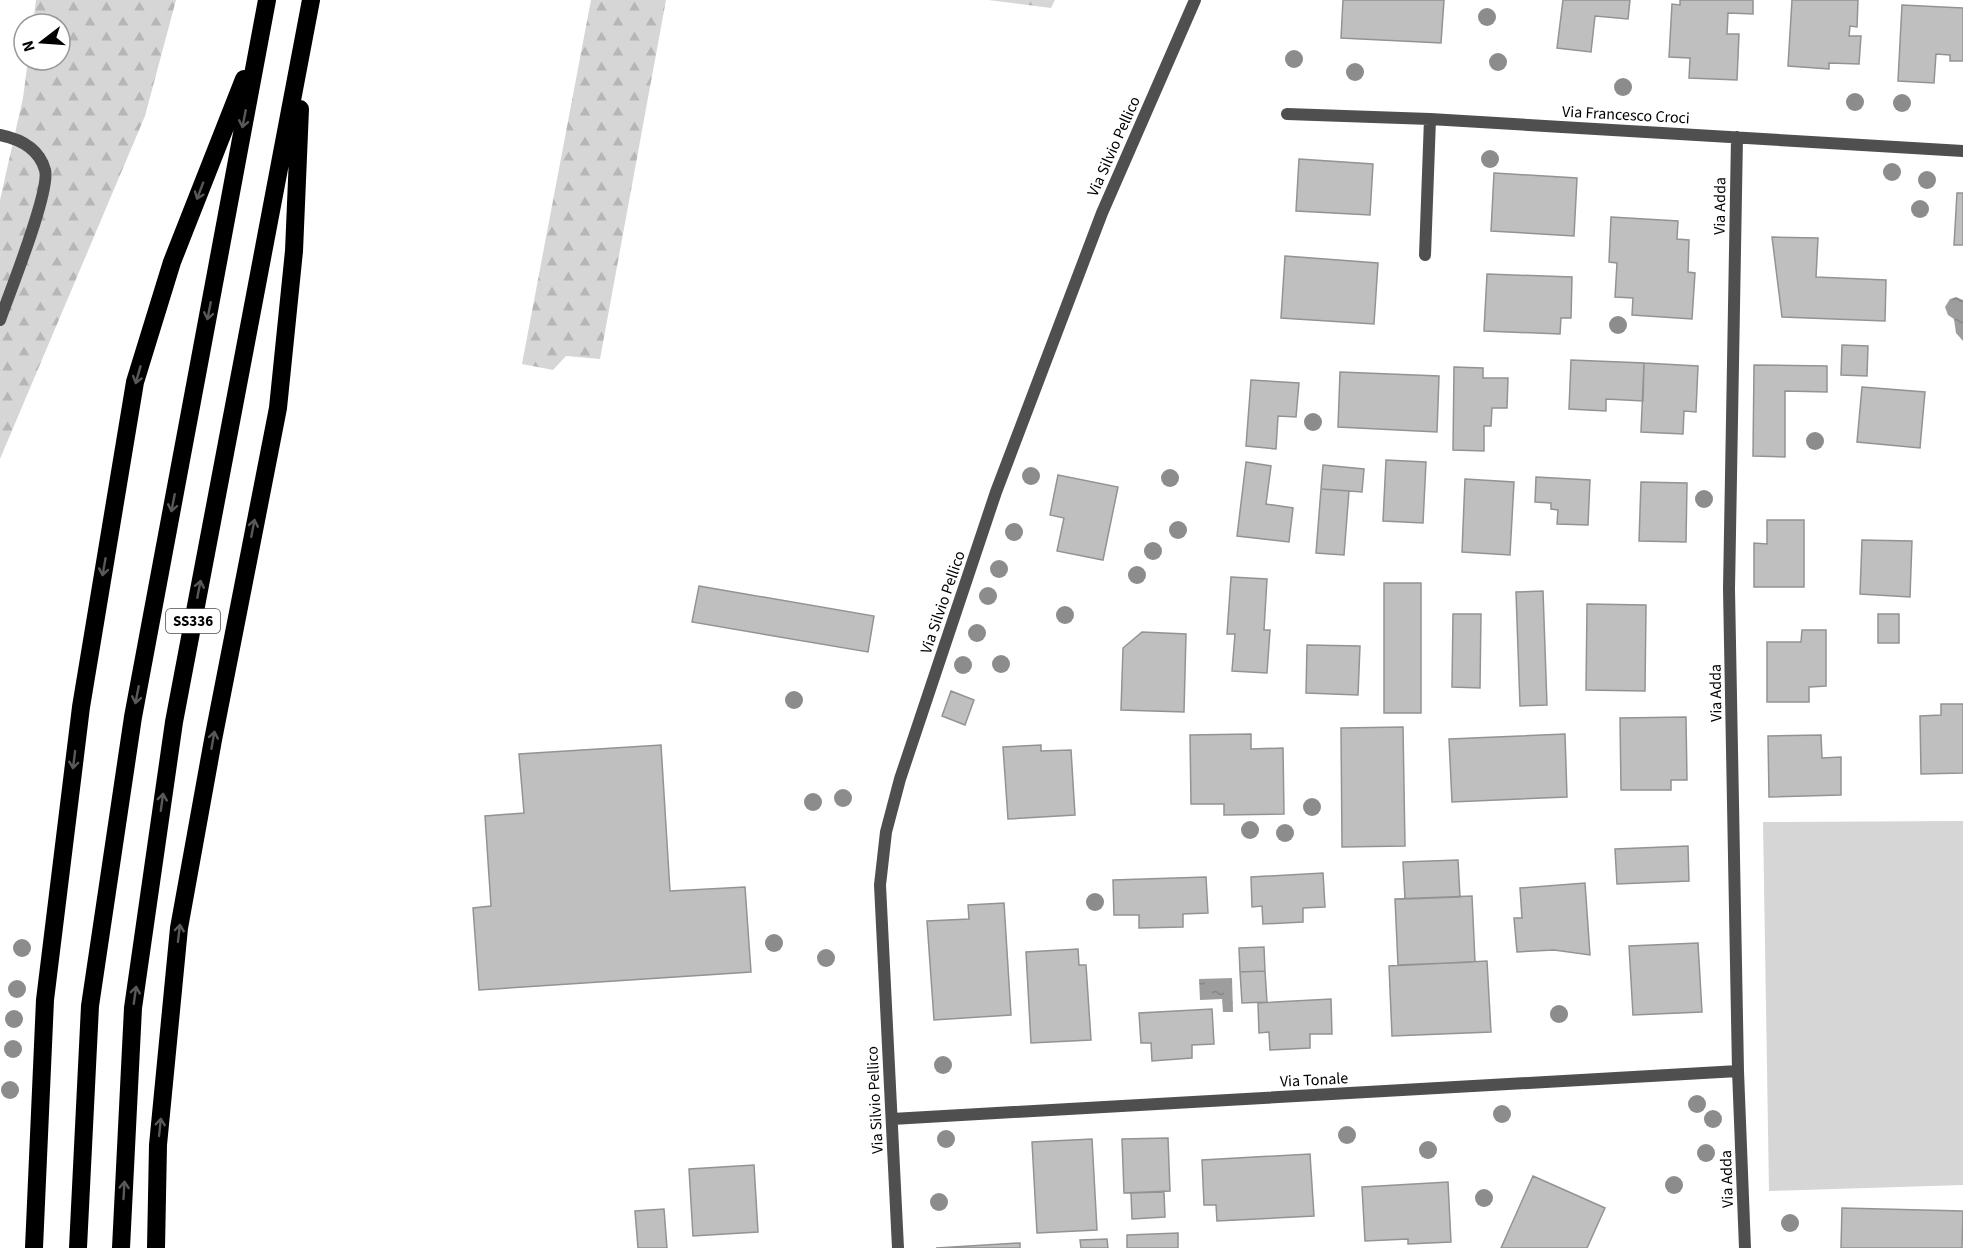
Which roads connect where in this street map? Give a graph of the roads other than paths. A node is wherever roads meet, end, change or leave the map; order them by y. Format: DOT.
graph roads {
  1 [pos="267,0"];
  2 [pos="311,0"];
  3 [pos="1196,0"];
  4 [pos="260,38"];
  5 [pos="303,46"];
  6 [pos="1287,114"];
  7 [pos="1430,119"];
  8 [pos="0,135"];
  9 [pos="1737,137"];
  10 [pos="1963,152"];
  11 [pos="1425,255"];
  12 [pos="0,320"];
  13 [pos="1738,1071"];
  14 [pos="892,1119"];
  15 [pos="34,1248"];
  16 [pos="78,1248"];
  17 [pos="121,1248"];
  18 [pos="156,1248"];
  19 [pos="898,1248"];
  20 [pos="1745,1248"];
  1 -- 4 [label="highway, SS336"];
  2 -- 5 [label="highway, SS336"];
  3 -- 14 [label="street, Via Silvio Pellico"];
  4 -- 15 [label="highway, one-way"];
  4 -- 16 [label="highway, SS336, one-way"];
  17 -- 5 [label="highway, SS336, one-way"];
  18 -- 5 [label="highway, one-way"];
  6 -- 7 [label="street, Via Francesco Croci"];
  7 -- 9 [label="street, Via Francesco Croci"];
  7 -- 11 [label="street"];
  8 -- 12 [label="street"];
  9 -- 10 [label="street, Via Francesco Croci"];
  9 -- 13 [label="street, Via Adda"];
  13 -- 14 [label="street, Via Tonale"];
  13 -- 20 [label="street, Via Adda"];
  14 -- 19 [label="street, Via Silvio Pellico"];
}
